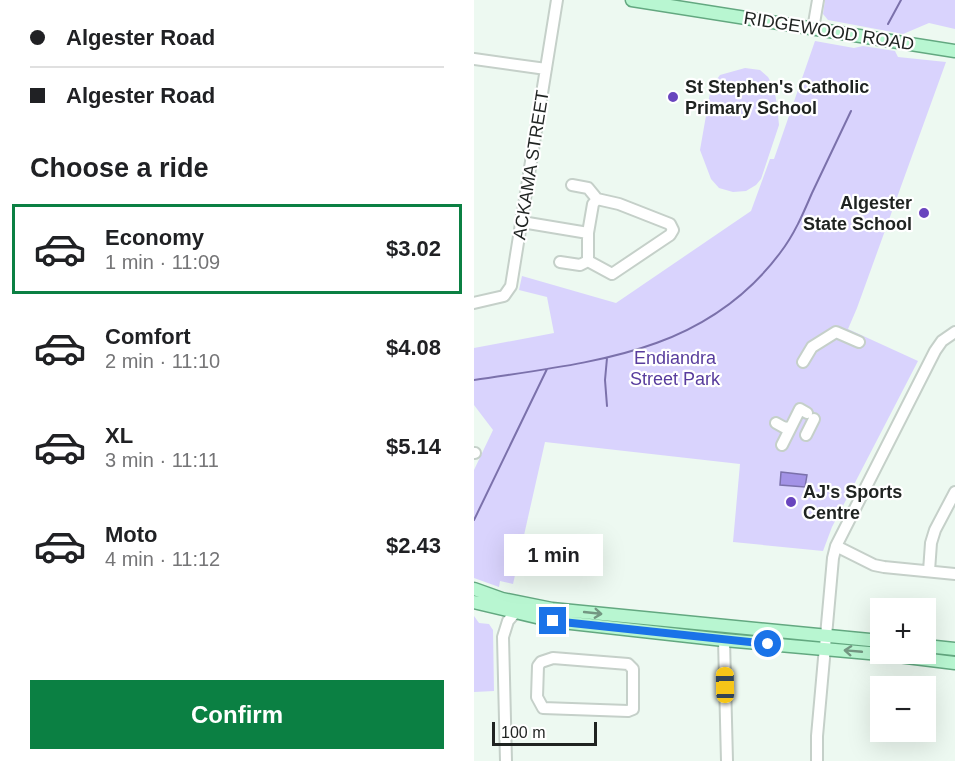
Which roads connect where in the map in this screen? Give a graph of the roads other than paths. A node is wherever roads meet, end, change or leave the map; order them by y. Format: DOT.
graph roads {
  1 [pos="557,0"];
  2 [pos="632,0"];
  3 [pos="818,0"];
  4 [pos="813,29"];
  5 [pos="955,51"];
  6 [pos="474,59"];
  7 [pos="546,69"];
  8 [pos="572,184"];
  9 [pos="597,200"];
  10 [pos="522,222"];
  11 [pos="588,233"];
  12 [pos="588,261"];
  13 [pos="560,262"];
  14 [pos="474,303"];
  15 [pos="955,332"];
  16 [pos="859,342"];
  17 [pos="803,362"];
  18 [pos="776,423"];
  19 [pos="790,427"];
  20 [pos="806,435"];
  21 [pos="782,445"];
  22 [pos="955,492"];
  23 [pos="836,546"];
  24 [pos="929,571"];
  25 [pos="955,574"];
  26 [pos="474,589"];
  27 [pos="474,602"];
  28 [pos="497,608"];
  29 [pos="515,613"];
  30 [pos="648,618"];
  31 [pos="746,628"];
  32 [pos="503,636"];
  33 [pos="724,640"];
  34 [pos="870,641"];
  35 [pos="826,643"];
  36 [pos="936,647"];
  37 [pos="955,649"];
  38 [pos="870,652"];
  39 [pos="936,661"];
  40 [pos="955,663"];
  41 [pos="537,697"];
  42 [pos="506,761"];
  43 [pos="727,761"];
  44 [pos="817,761"];
  1 -- 7 [label="street, ACKAMA STREET"];
  2 -- 4 [label="main road, RIDGEWOOD ROAD"];
  3 -- 4 [label="street"];
  4 -- 5 [label="main road, RIDGEWOOD ROAD"];
  6 -- 7 [label="street"];
  7 -- 10 [label="street, ACKAMA STREET"];
  8 -- 9 [label="street"];
  9 -- 11 [label="street"];
  9 -- 12 [label="street"];
  10 -- 11 [label="street"];
  10 -- 14 [label="street, ACKAMA STREET"];
  11 -- 12 [label="street"];
  12 -- 13 [label="street"];
  15 -- 23 [label="street"];
  16 -- 17 [label="street"];
  18 -- 19 [label="street"];
  19 -- 20 [label="street"];
  19 -- 21 [label="street"];
  22 -- 24 [label="street"];
  23 -- 24 [label="street"];
  23 -- 35 [label="street"];
  24 -- 25 [label="street"];
  26 -- 30 [label="main road, one-way"];
  27 -- 28 [label="main road"];
  28 -- 29 [label="main road"];
  28 -- 32 [label="street"];
  29 -- 32 [label="street"];
  29 -- 33 [label="main road"];
  30 -- 31 [label="main road"];
  30 -- 33 [label="street"];
  31 -- 33 [label="street"];
  31 -- 35 [label="main road"];
  32 -- 42 [label="street"];
  33 -- 35 [label="main road"];
  33 -- 43 [label="street"];
  34 -- 35 [label="main road"];
  38 -- 35 [label="main road, one-way"];
  35 -- 44 [label="street"];
  36 -- 37 [label="main road"];
  39 -- 40 [label="main road"];
  41 -- 41 [label="street"];
}
